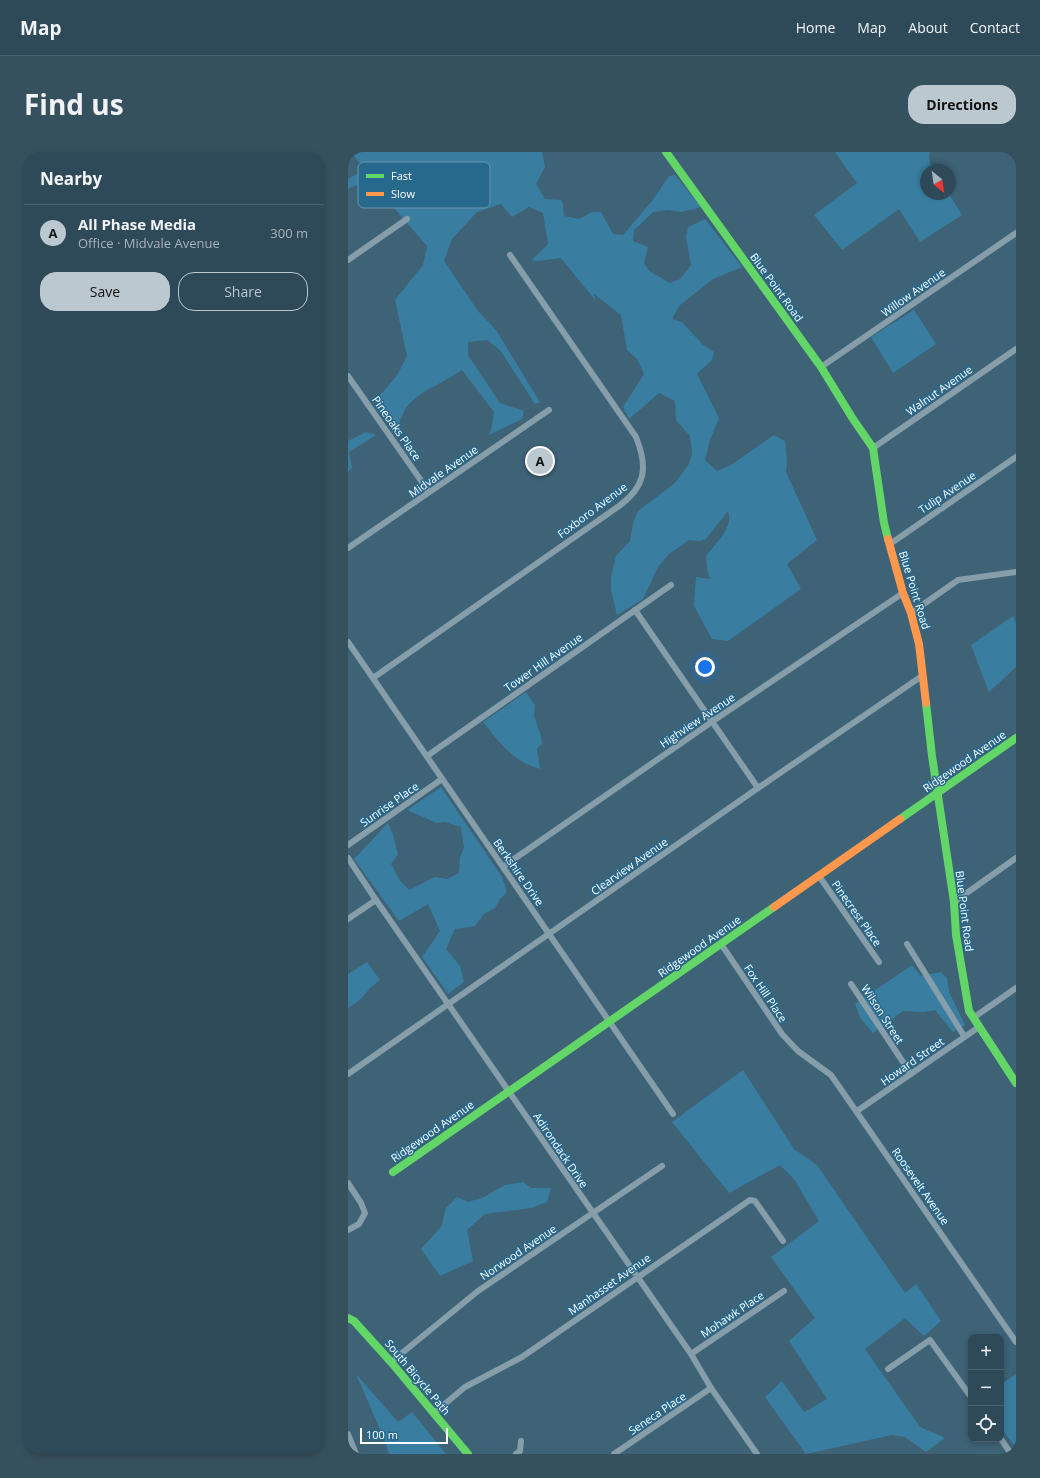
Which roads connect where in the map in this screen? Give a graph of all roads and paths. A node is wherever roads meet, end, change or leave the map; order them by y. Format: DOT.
graph roads {
  1 [pos="666,152"];
  2 [pos="407,219"];
  3 [pos="1016,232"];
  4 [pos="510,255"];
  5 [pos="348,260"];
  6 [pos="1016,349"];
  7 [pos="821,367"];
  8 [pos="348,376"];
  9 [pos="549,410"];
  10 [pos="873,448"];
  11 [pos="1016,457"];
  12 [pos="429,492"];
  13 [pos="890,544"];
  14 [pos="348,548"];
  15 [pos="1016,572"];
  16 [pos="671,585"];
  17 [pos="903,593"];
  18 [pos="634,610"];
  19 [pos="911,613"];
  20 [pos="348,642"];
  21 [pos="922,676"];
  22 [pos="373,678"];
  23 [pos="713,721"];
  24 [pos="1016,738"];
  25 [pos="427,756"];
  26 [pos="442,779"];
  27 [pos="758,788"];
  28 [pos="938,792"];
  29 [pos="348,845"];
  30 [pos="348,858"];
  31 [pos="1016,858"];
  32 [pos="504,866"];
  33 [pos="819,876"];
  34 [pos="376,900"];
  35 [pos="954,902"];
  36 [pos="348,919"];
  37 [pos="550,934"];
  38 [pos="721,944"];
  39 [pos="906,944"];
  40 [pos="879,962"];
  41 [pos="851,984"];
  42 [pos="1016,988"];
  43 [pos="448,1004"];
  44 [pos="973,1018"];
  45 [pos="609,1021"];
  46 [pos="979,1027"];
  47 [pos="964,1036"];
  48 [pos="798,1051"];
  49 [pos="348,1074"];
  50 [pos="911,1074"];
  51 [pos="1016,1083"];
  52 [pos="508,1092"];
  53 [pos="857,1111"];
  54 [pos="673,1114"];
  55 [pos="662,1166"];
  56 [pos="393,1172"];
  57 [pos="348,1183"];
  58 [pos="592,1214"];
  59 [pos="348,1230"];
  60 [pos="783,1241"];
  61 [pos="636,1277"];
  62 [pos="784,1291"];
  63 [pos="348,1318"];
  64 [pos="1016,1342"];
  65 [pos="691,1354"];
  66 [pos="392,1362"];
  67 [pos="888,1369"];
  68 [pos="711,1388"];
  69 [pos="968,1393"];
  70 [pos="434,1413"];
  71 [pos="348,1434"];
  72 [pos="521,1441"];
  73 [pos="1003,1442"];
  74 [pos="356,1454"];
  75 [pos="468,1454"];
  76 [pos="516,1454"];
  77 [pos="614,1454"];
  78 [pos="757,1454"];
  79 [pos="1012,1454"];
  1 -- 7 [label="street, Blue Point Road"];
  2 -- 5 [label="street"];
  3 -- 7 [label="street, Willow Avenue"];
  4 -- 22 [label="street, Foxboro Avenue"];
  6 -- 10 [label="street, Walnut Avenue"];
  7 -- 10 [label="street, Blue Point Road"];
  8 -- 12 [label="street, Pineoaks Place"];
  9 -- 12 [label="street, Midvale Avenue"];
  10 -- 13 [label="street, Blue Point Road"];
  11 -- 13 [label="street, Tulip Avenue"];
  12 -- 14 [label="street, Midvale Avenue"];
  13 -- 17 [label="street, Blue Point Road"];
  15 -- 19 [label="street"];
  16 -- 18 [label="street, Tower Hill Avenue"];
  17 -- 19 [label="street, Blue Point Road"];
  17 -- 23 [label="street, Highview Avenue"];
  18 -- 23 [label="street"];
  18 -- 25 [label="street, Tower Hill Avenue"];
  19 -- 21 [label="street, Blue Point Road"];
  20 -- 22 [label="street, Berkshire Drive"];
  21 -- 27 [label="street, Clearview Avenue"];
  21 -- 28 [label="street, Blue Point Road"];
  22 -- 25 [label="street, Berkshire Drive"];
  23 -- 27 [label="street"];
  23 -- 32 [label="street, Highview Avenue"];
  24 -- 28 [label="street, Ridgewood Avenue"];
  25 -- 26 [label="street, Berkshire Drive"];
  26 -- 29 [label="street, Sunrise Place"];
  26 -- 32 [label="street, Berkshire Drive"];
  27 -- 37 [label="street, Clearview Avenue"];
  28 -- 33 [label="street, Ridgewood Avenue"];
  28 -- 35 [label="street, Blue Point Road"];
  30 -- 34 [label="street, Adirondack Drive"];
  31 -- 35 [label="street"];
  32 -- 37 [label="street, Berkshire Drive"];
  33 -- 38 [label="street, Ridgewood Avenue"];
  33 -- 40 [label="street, Pinecrest Place"];
  34 -- 36 [label="street"];
  34 -- 43 [label="street, Adirondack Drive"];
  35 -- 44 [label="street, Blue Point Road"];
  37 -- 43 [label="street, Clearview Avenue"];
  37 -- 45 [label="street, Berkshire Drive"];
  38 -- 45 [label="street, Ridgewood Avenue"];
  38 -- 48 [label="street, Fox Hill Place"];
  39 -- 47 [label="street"];
  41 -- 50 [label="street, Wilson Street"];
  42 -- 44 [label="street"];
  43 -- 49 [label="street, Clearview Avenue"];
  43 -- 52 [label="street, Adirondack Drive"];
  44 -- 46 [label="street, Blue Point Road"];
  45 -- 52 [label="street, Ridgewood Avenue"];
  45 -- 54 [label="street, Berkshire Drive"];
  46 -- 47 [label="street, Howard Street"];
  46 -- 51 [label="street, Blue Point Road"];
  47 -- 50 [label="street, Howard Street"];
  48 -- 53 [label="street, Roosevelt Avenue"];
  50 -- 53 [label="street, Howard Street"];
  52 -- 56 [label="street, Ridgewood Avenue"];
  52 -- 58 [label="street, Adirondack Drive"];
  53 -- 64 [label="street, Roosevelt Avenue"];
  55 -- 58 [label="street, Norwood Avenue"];
  57 -- 59 [label="street"];
  58 -- 61 [label="street, Adirondack Drive"];
  58 -- 66 [label="street, Norwood Avenue"];
  60 -- 61 [label="street, Manhasset Avenue"];
  61 -- 65 [label="street, Adirondack Drive"];
  61 -- 70 [label="street, Manhasset Avenue"];
  62 -- 65 [label="street, Mohawk Place"];
  63 -- 66 [label="street, South Bicycle Path"];
  65 -- 68 [label="street, Adirondack Drive"];
  66 -- 70 [label="street, South Bicycle Path"];
  67 -- 69 [label="street"];
  68 -- 77 [label="street, Seneca Place"];
  68 -- 78 [label="street, Adirondack Drive"];
  70 -- 75 [label="street, South Bicycle Path"];
  71 -- 74 [label="street"];
  72 -- 76 [label="street"];
  73 -- 79 [label="street"];
}
